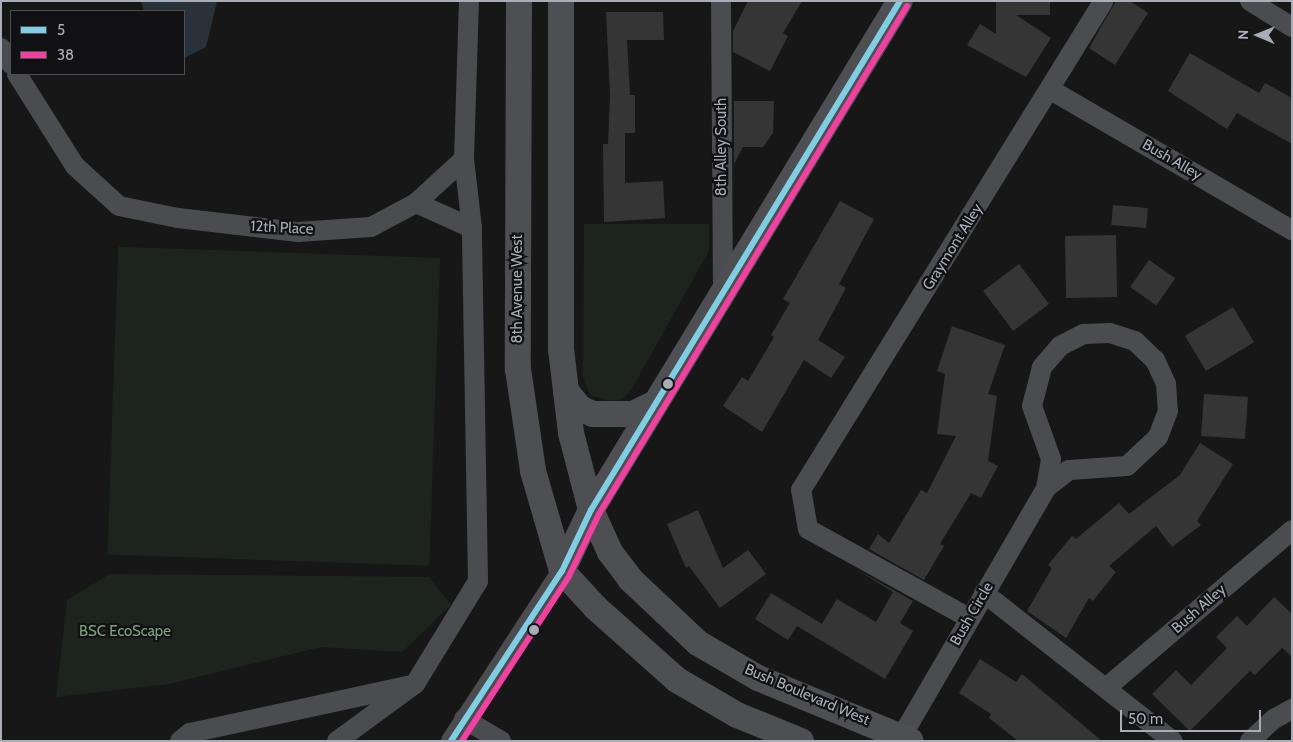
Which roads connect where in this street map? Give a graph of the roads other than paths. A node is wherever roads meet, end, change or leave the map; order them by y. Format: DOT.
graph roads {
  1 [pos="469,1"];
  2 [pos="519,1"];
  3 [pos="561,1"];
  4 [pos="721,1"];
  5 [pos="900,1"];
  6 [pos="1250,1"];
  7 [pos="1103,2"];
  8 [pos="1292,27"];
  9 [pos="1,48"];
  10 [pos="10,62"];
  11 [pos="18,75"];
  12 [pos="1051,90"];
  13 [pos="464,158"];
  14 [pos="416,203"];
  15 [pos="472,228"];
  16 [pos="1292,230"];
  17 [pos="723,293"];
  18 [pos="566,391"];
  19 [pos="656,404"];
  20 [pos="1046,488"];
  21 [pos="591,510"];
  22 [pos="1292,530"];
  23 [pos="562,571"];
  24 [pos="984,593"];
  25 [pos="968,618"];
  26 [pos="415,684"];
  27 [pos="1106,688"];
  28 [pos="1292,709"];
  29 [pos="464,719"];
  30 [pos="904,739"];
  31 [pos="180,741"];
  32 [pos="337,741"];
  33 [pos="451,741"];
  34 [pos="501,741"];
  35 [pos="801,741"];
  36 [pos="1173,741"];
  37 [pos="1250,741"];
  1 -- 13 [label="street"];
  2 -- 23 [label="main road, 8th Avenue West"];
  3 -- 18 [label="main road"];
  4 -- 17 [label="street, 8th Alley South"];
  5 -- 17 [label="main road"];
  6 -- 8 [label="street"];
  7 -- 12 [label="street, Graymont Alley"];
  9 -- 10 [label="street"];
  11 -- 14 [label="street, 12th Place"];
  12 -- 16 [label="street, Bush Alley"];
  12 -- 25 [label="street, Graymont Alley"];
  13 -- 14 [label="street, 12th Place"];
  13 -- 15 [label="street"];
  14 -- 15 [label="street"];
  15 -- 26 [label="street"];
  17 -- 19 [label="main road"];
  18 -- 19 [label="main road"];
  18 -- 21 [label="main road"];
  19 -- 21 [label="main road"];
  20 -- 20 [label="street, Bush Circle"];
  20 -- 24 [label="street, Bush Circle"];
  21 -- 23 [label="main road"];
  21 -- 30 [label="main road, Bush Boulevard West"];
  22 -- 27 [label="street, Bush Alley"];
  23 -- 29 [label="street"];
  23 -- 35 [label="main road"];
  24 -- 25 [label="street, Bush Circle"];
  24 -- 27 [label="street"];
  25 -- 30 [label="street, Bush Circle"];
  26 -- 31 [label="street"];
  26 -- 32 [label="street"];
  27 -- 36 [label="street"];
  28 -- 37 [label="street"];
  29 -- 33 [label="street"];
  29 -- 34 [label="street"];
}
